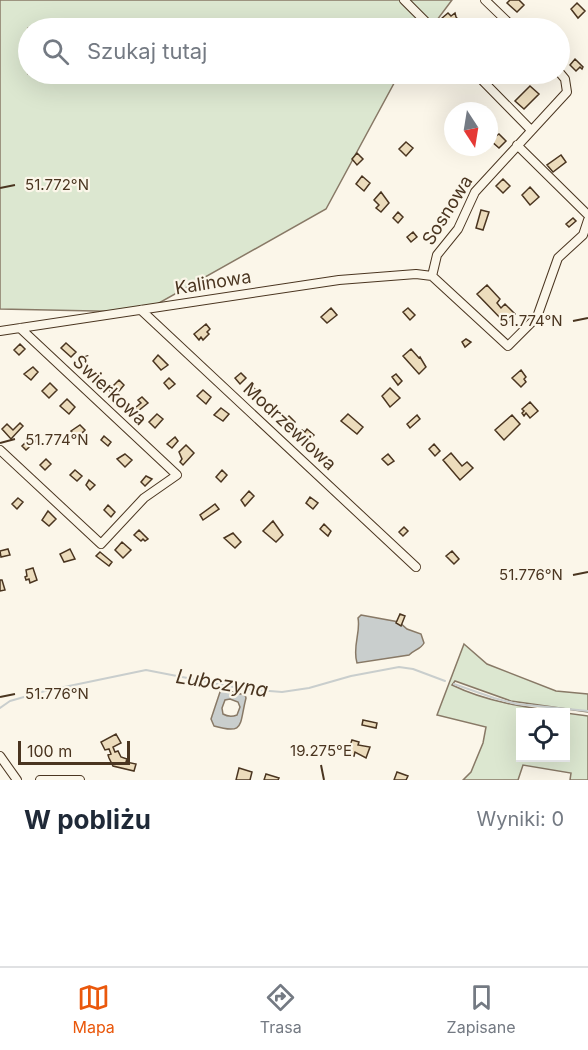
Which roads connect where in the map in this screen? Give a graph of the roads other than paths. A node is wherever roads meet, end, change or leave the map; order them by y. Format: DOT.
graph roads {
  1 [pos="404,0"];
  2 [pos="485,0"];
  3 [pos="422,18"];
  4 [pos="504,18"];
  5 [pos="486,84"];
  6 [pos="567,84"];
  7 [pos="531,130"];
  8 [pos="517,145"];
  9 [pos="588,215"];
  10 [pos="588,220"];
  11 [pos="432,276"];
  12 [pos="141,310"];
  13 [pos="20,328"];
  14 [pos="0,331"];
  15 [pos="0,450"];
  16 [pos="416,567"];
  17 [pos="0,756"];
  18 [pos="17,780"];
  19 [pos="40,780"];
  20 [pos="80,780"];
  1 -- 3 [label="street"];
  2 -- 4 [label="street"];
  5 -- 7 [label="street"];
  6 -- 7 [label="street, Sosnowa"];
  7 -- 8 [label="street, Sosnowa"];
  8 -- 9 [label="street"];
  8 -- 11 [label="street, Sosnowa"];
  10 -- 11 [label="street"];
  11 -- 12 [label="street, Kalinowa"];
  12 -- 13 [label="street, Kalinowa"];
  12 -- 16 [label="street, Modrzewiowa"];
  13 -- 14 [label="street, Kalinowa"];
  13 -- 15 [label="street, Świerkowa"];
  17 -- 18 [label="street"];
  19 -- 20 [label="street"];
}
